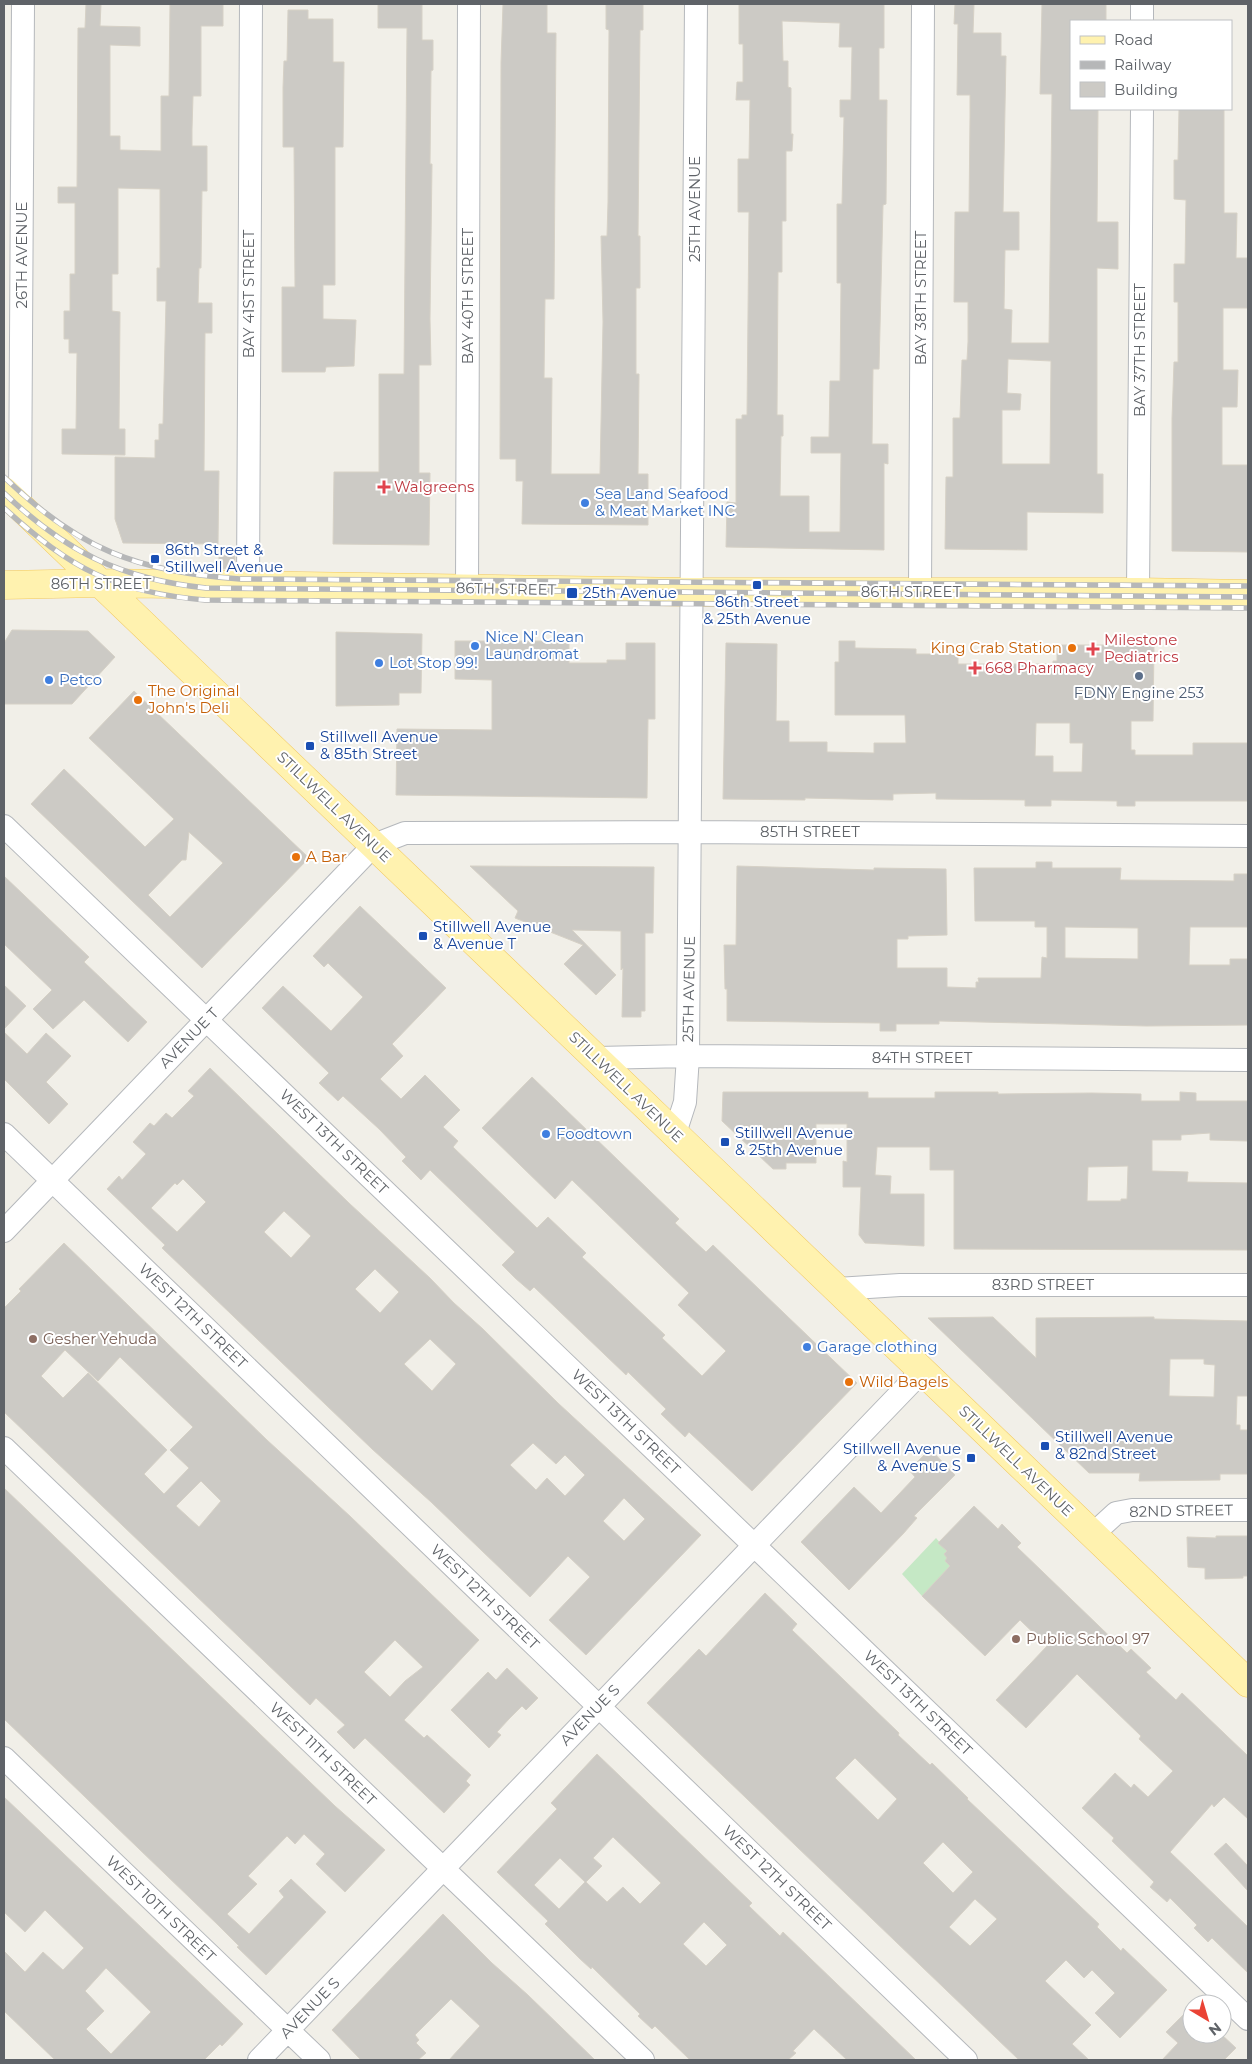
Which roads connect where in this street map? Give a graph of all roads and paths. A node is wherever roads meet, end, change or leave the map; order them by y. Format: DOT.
graph roads {
  1 [pos="23,4"];
  2 [pos="251,4"];
  3 [pos="469,4"];
  4 [pos="696,4"];
  5 [pos="923,4"];
  6 [pos="1142,4"];
  7 [pos="1142,20"];
  8 [pos="1142,110"];
  9 [pos="12,499"];
  10 [pos="100,583"];
  11 [pos="4,585"];
  12 [pos="248,585"];
  13 [pos="467,588"];
  14 [pos="692,592"];
  15 [pos="920,592"];
  16 [pos="1138,592"];
  17 [pos="1248,594"];
  18 [pos="4,826"];
  19 [pos="690,832"];
  20 [pos="1248,836"];
  21 [pos="374,845"];
  22 [pos="206,1020"];
  23 [pos="688,1056"];
  24 [pos="596,1058"];
  25 [pos="1248,1060"];
  26 [pos="675,1133"];
  27 [pos="4,1134"];
  28 [pos="52,1181"];
  29 [pos="4,1231"];
  30 [pos="1248,1285"];
  31 [pos="837,1289"];
  32 [pos="922,1371"];
  33 [pos="4,1448"];
  34 [pos="1248,1510"];
  35 [pos="1093,1534"];
  36 [pos="754,1545"];
  37 [pos="1248,1683"];
  38 [pos="598,1707"];
  39 [pos="4,1758"];
  40 [pos="443,1869"];
  41 [pos="1248,2019"];
  42 [pos="288,2031"];
  43 [pos="260,2060"];
  44 [pos="319,2060"];
  45 [pos="643,2060"];
  46 [pos="966,2060"];
  1 -- 9 [label="street, 26TH AVENUE"];
  2 -- 12 [label="street, BAY 41ST STREET"];
  3 -- 13 [label="street, BAY 40TH STREET"];
  4 -- 14 [label="street, 25TH AVENUE"];
  5 -- 15 [label="street, BAY 38TH STREET"];
  6 -- 7 [label="street"];
  8 -- 16 [label="street, BAY 37TH STREET"];
  9 -- 10 [label="main road, STILLWELL AVENUE"];
  10 -- 11 [label="main road, 86TH STREET"];
  10 -- 12 [label="main road, 86TH STREET"];
  10 -- 21 [label="main road, STILLWELL AVENUE"];
  12 -- 13 [label="main road, 86TH STREET"];
  13 -- 14 [label="main road, 86TH STREET"];
  14 -- 15 [label="main road, 86TH STREET"];
  14 -- 19 [label="street, 25TH AVENUE"];
  15 -- 16 [label="main road, 86TH STREET"];
  16 -- 17 [label="main road, 86TH STREET"];
  18 -- 22 [label="street, WEST 13TH STREET"];
  19 -- 20 [label="street, 85TH STREET"];
  19 -- 21 [label="street, 85TH STREET"];
  19 -- 23 [label="street, 25TH AVENUE"];
  21 -- 22 [label="street, AVENUE T"];
  21 -- 24 [label="main road, STILLWELL AVENUE"];
  22 -- 28 [label="street, AVENUE T"];
  22 -- 36 [label="street, WEST 13TH STREET"];
  23 -- 24 [label="street, 84TH STREET"];
  23 -- 25 [label="street, 84TH STREET"];
  23 -- 26 [label="street, 25TH AVENUE"];
  24 -- 26 [label="main road, STILLWELL AVENUE"];
  26 -- 31 [label="main road, STILLWELL AVENUE"];
  27 -- 28 [label="street, WEST 12TH STREET"];
  28 -- 29 [label="street, AVENUE T"];
  28 -- 38 [label="street, WEST 12TH STREET"];
  30 -- 31 [label="street, 83RD STREET"];
  31 -- 32 [label="main road, STILLWELL AVENUE"];
  32 -- 35 [label="main road, STILLWELL AVENUE"];
  32 -- 36 [label="street, AVENUE S"];
  33 -- 40 [label="street, WEST 11TH STREET"];
  34 -- 35 [label="street, 82ND STREET"];
  35 -- 37 [label="main road, STILLWELL AVENUE"];
  36 -- 38 [label="street, AVENUE S"];
  36 -- 41 [label="street, WEST 13TH STREET"];
  38 -- 40 [label="street, AVENUE S"];
  38 -- 46 [label="street, WEST 12TH STREET"];
  39 -- 42 [label="street, WEST 10TH STREET"];
  40 -- 42 [label="street, AVENUE S"];
  40 -- 45 [label="street, WEST 11TH STREET"];
  42 -- 43 [label="street, AVENUE S"];
  42 -- 44 [label="street, WEST 10TH STREET"];
}
